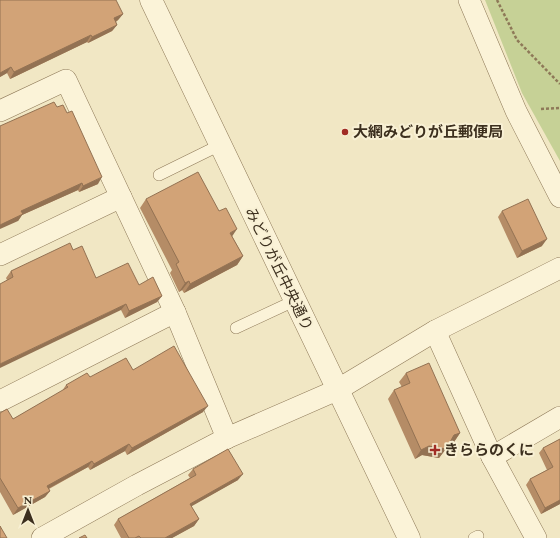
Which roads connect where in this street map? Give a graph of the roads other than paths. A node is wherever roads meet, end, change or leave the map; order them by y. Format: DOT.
graph roads {
  1 [pos="151,0"];
  2 [pos="469,0"];
  3 [pos="0,111"];
  4 [pos="220,145"];
  5 [pos="158,175"];
  6 [pos="121,197"];
  7 [pos="560,198"];
  8 [pos="0,255"];
  9 [pos="560,268"];
  10 [pos="294,301"];
  11 [pos="175,312"];
  12 [pos="236,328"];
  13 [pos="435,331"];
  14 [pos="337,390"];
  15 [pos="0,401"];
  16 [pos="560,417"];
  17 [pos="227,438"];
  18 [pos="492,457"];
  19 [pos="42,538"];
  20 [pos="409,538"];
  21 [pos="536,538"];
  1 -- 4 [label="street, みどりが丘中央通り"];
  2 -- 7 [label="street"];
  3 -- 6 [label="street"];
  4 -- 5 [label="lane"];
  4 -- 10 [label="street, みどりが丘中央通り"];
  6 -- 8 [label="street"];
  6 -- 11 [label="street"];
  9 -- 13 [label="street"];
  10 -- 12 [label="lane"];
  10 -- 14 [label="street, みどりが丘中央通り"];
  11 -- 15 [label="street"];
  11 -- 17 [label="street"];
  13 -- 14 [label="street"];
  13 -- 18 [label="street"];
  14 -- 17 [label="street"];
  14 -- 20 [label="street, みどりが丘中央通り"];
  16 -- 18 [label="street"];
  17 -- 19 [label="street"];
  18 -- 21 [label="street"];
}
